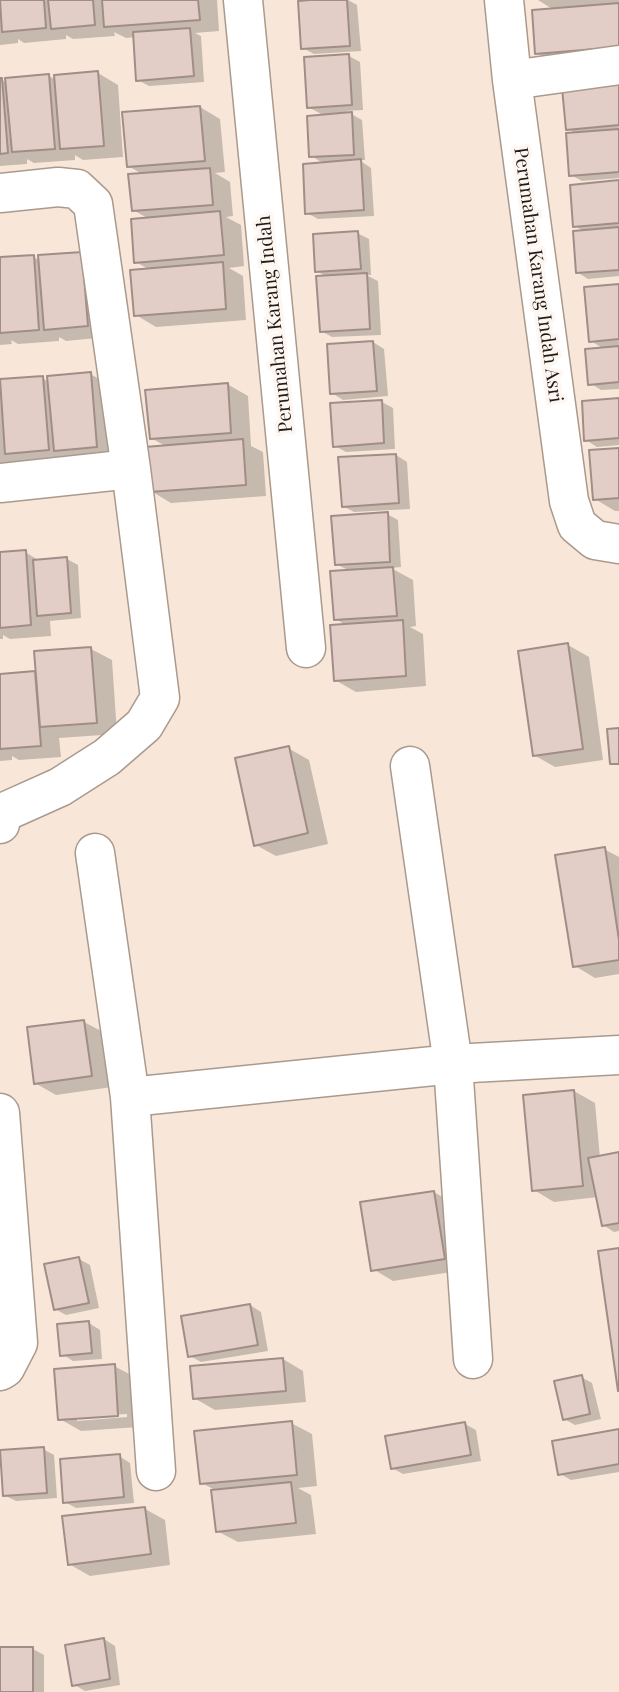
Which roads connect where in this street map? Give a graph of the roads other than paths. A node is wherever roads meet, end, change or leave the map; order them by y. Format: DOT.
graph roads {
  1 [pos="243,0"];
  2 [pos="504,0"];
  3 [pos="619,65"];
  4 [pos="512,80"];
  5 [pos="0,193"];
  6 [pos="131,469"];
  7 [pos="0,483"];
  8 [pos="607,542"];
  9 [pos="306,648"];
  10 [pos="410,766"];
  11 [pos="1,816"];
  12 [pos="95,853"];
  13 [pos="619,1055"];
  14 [pos="453,1064"];
  15 [pos="130,1097"];
  16 [pos="0,1113"];
  17 [pos="473,1359"];
  18 [pos="0,1371"];
  19 [pos="156,1471"];
  1 -- 9 [label="street, Perumahan Karang Indah"];
  2 -- 4 [label="street, Perumahan Karang Indah Asri"];
  3 -- 4 [label="street"];
  4 -- 8 [label="street, Perumahan Karang Indah Asri"];
  5 -- 6 [label="street"];
  6 -- 7 [label="street"];
  6 -- 11 [label="street"];
  10 -- 14 [label="street"];
  12 -- 15 [label="street"];
  13 -- 14 [label="street"];
  14 -- 15 [label="street"];
  14 -- 17 [label="street"];
  15 -- 19 [label="street"];
  16 -- 18 [label="street"];
}
